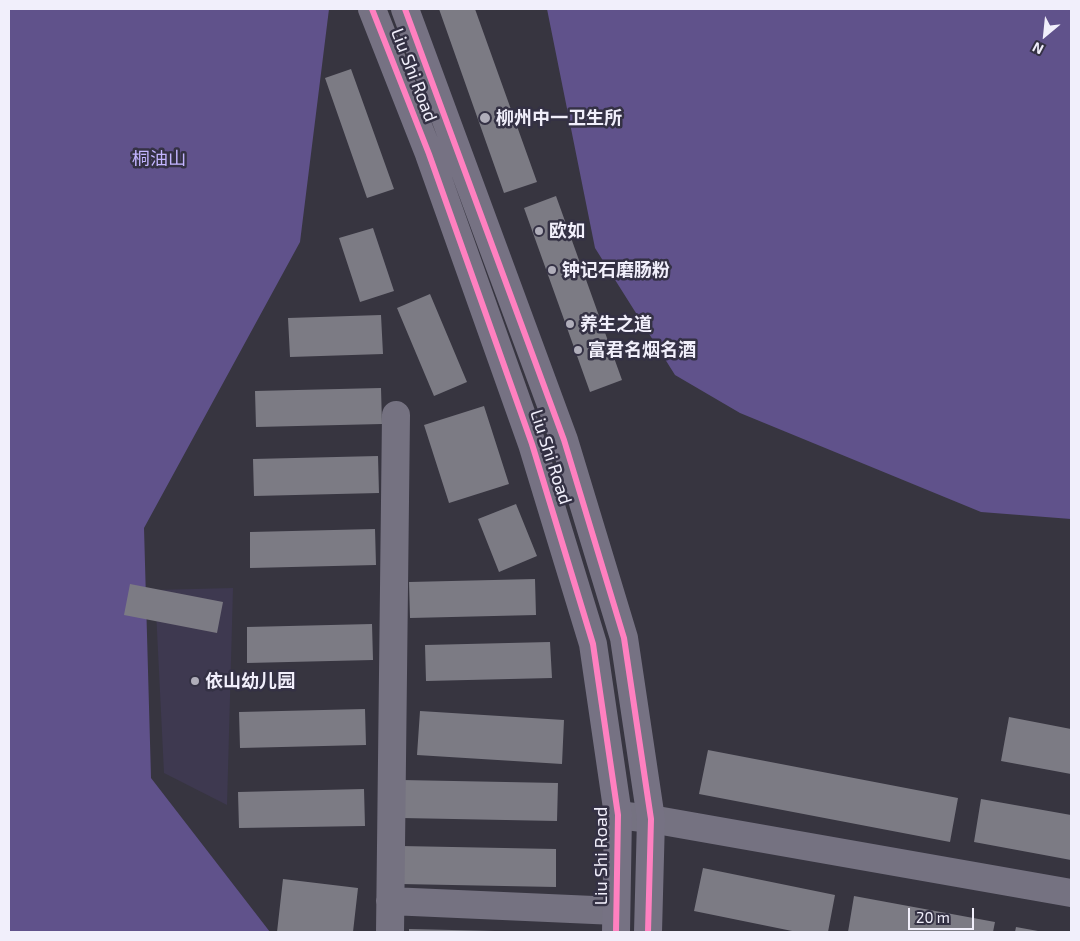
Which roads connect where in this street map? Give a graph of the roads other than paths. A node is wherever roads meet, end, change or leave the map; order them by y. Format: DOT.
graph roads {
  1 [pos="372,9"];
  2 [pos="405,9"];
  3 [pos="396,415"];
  4 [pos="618,815"];
  5 [pos="651,819"];
  6 [pos="1071,893"];
  7 [pos="390,901"];
  8 [pos="616,922"];
  9 [pos="390,932"];
  10 [pos="648,932"];
  1 -- 4 [label="main road, Liu Shi Road"];
  2 -- 5 [label="main road, Liu Shi Road"];
  3 -- 7 [label="street"];
  4 -- 5 [label="street"];
  4 -- 8 [label="main road, Liu Shi Road"];
  5 -- 6 [label="street"];
  5 -- 10 [label="main road, Liu Shi Road"];
  7 -- 8 [label="street"];
  7 -- 9 [label="street"];
}
